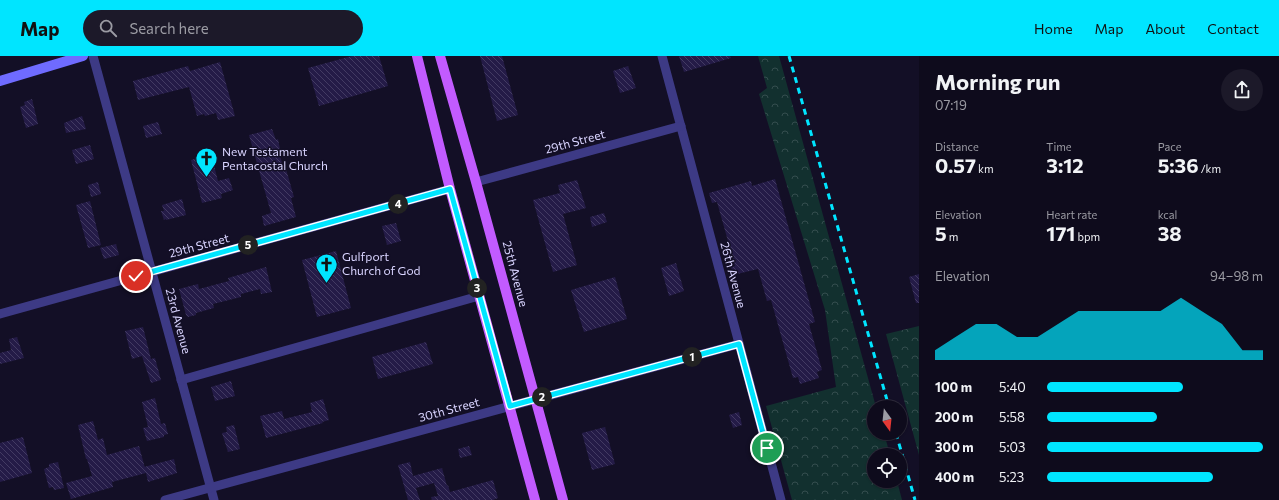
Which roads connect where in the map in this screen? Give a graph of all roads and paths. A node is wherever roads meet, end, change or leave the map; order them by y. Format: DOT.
graph roads {
  1 [pos="83,56"];
  2 [pos="93,56"];
  3 [pos="417,56"];
  4 [pos="440,56"];
  5 [pos="662,56"];
  6 [pos="0,82"];
  7 [pos="681,126"];
  8 [pos="476,182"];
  9 [pos="450,189"];
  10 [pos="151,272"];
  11 [pos="479,296"];
  12 [pos="0,314"];
  13 [pos="739,344"];
  14 [pos="181,380"];
  15 [pos="536,399"];
  16 [pos="510,406"];
  17 [pos="211,488"];
  18 [pos="165,500"];
  19 [pos="214,500"];
  20 [pos="534,500"];
  21 [pos="563,500"];
  22 [pos="781,500"];
  1 -- 6 [label="main road"];
  2 -- 10 [label="street, 23rd Avenue"];
  3 -- 9 [label="main road"];
  4 -- 8 [label="main road, 25th Avenue"];
  5 -- 7 [label="street, 26th Avenue"];
  7 -- 8 [label="street, 29th Street"];
  7 -- 13 [label="street, 26th Avenue"];
  8 -- 15 [label="main road, 25th Avenue"];
  9 -- 10 [label="street, 29th Street"];
  9 -- 11 [label="main road"];
  10 -- 12 [label="street, 29th Street"];
  10 -- 14 [label="street, 23rd Avenue"];
  11 -- 14 [label="street"];
  11 -- 16 [label="main road"];
  13 -- 15 [label="street, 30th Street"];
  13 -- 22 [label="street, 26th Avenue"];
  14 -- 17 [label="street, 23rd Avenue"];
  15 -- 16 [label="street, 30th Street"];
  15 -- 21 [label="main road, 25th Avenue"];
  16 -- 17 [label="street, 30th Street"];
  16 -- 20 [label="main road"];
  17 -- 18 [label="street, 30th Street"];
  17 -- 19 [label="street, 23rd Avenue"];
}
